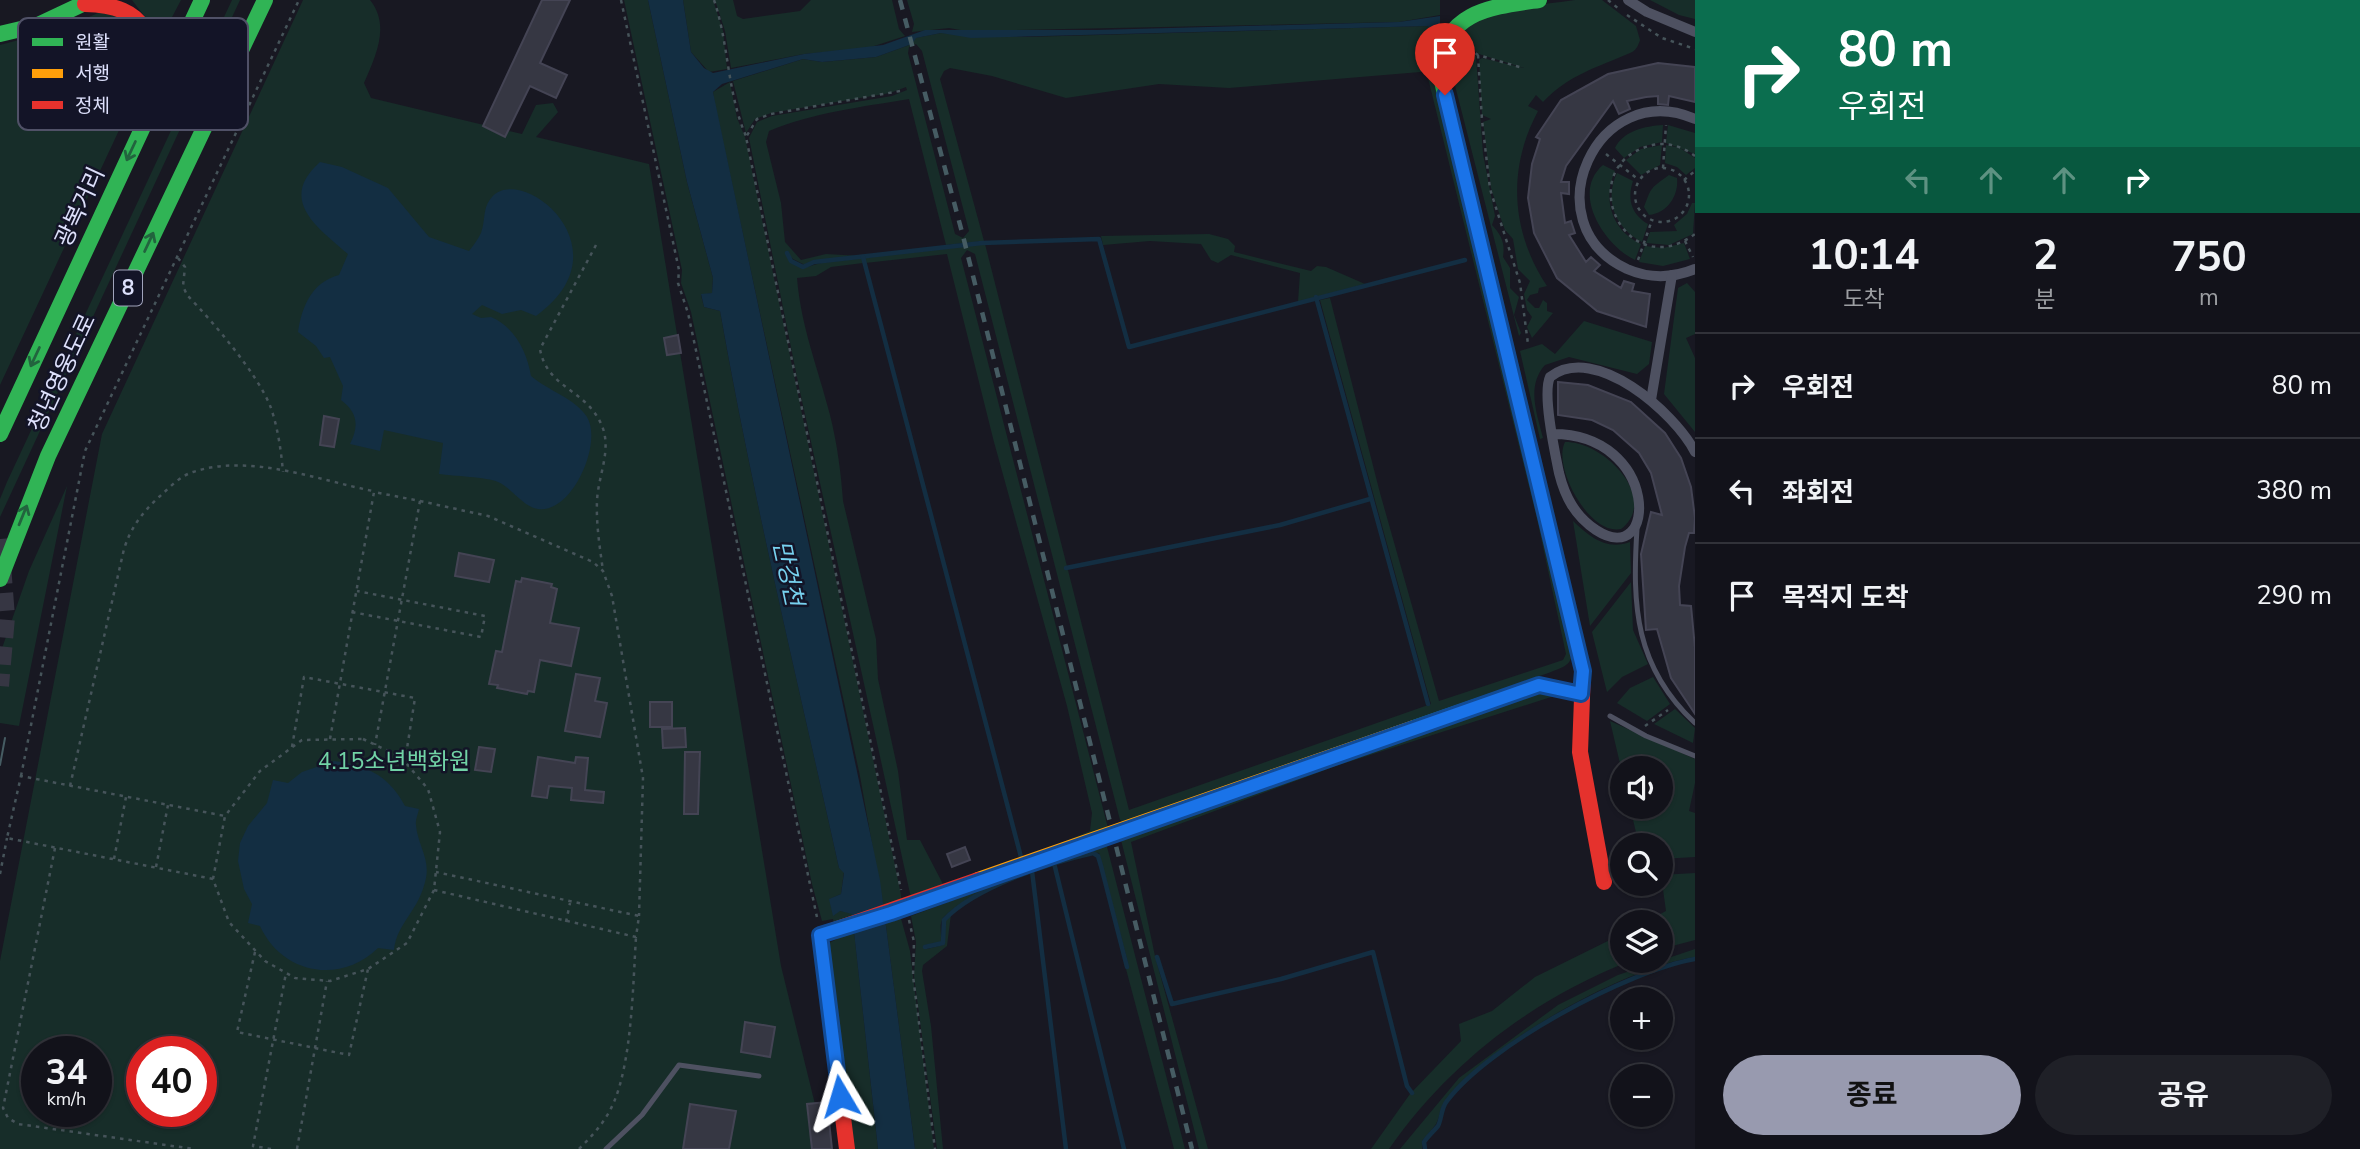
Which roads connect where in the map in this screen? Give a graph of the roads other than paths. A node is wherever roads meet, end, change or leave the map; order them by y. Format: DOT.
graph roads {
  1 [pos="202,0"];
  2 [pos="265,0"];
  3 [pos="1539,0"];
  4 [pos="1628,0"];
  5 [pos="88,2"];
  6 [pos="55,18"];
  7 [pos="137,18"];
  8 [pos="193,18"];
  9 [pos="18,30"];
  10 [pos="1695,32"];
  11 [pos="0,34"];
  12 [pos="248,36"];
  13 [pos="1695,119"];
  14 [pos="141,130"];
  15 [pos="203,130"];
  16 [pos="1694,261"];
  17 [pos="1672,275"];
  18 [pos="1651,400"];
  19 [pos="0,434"];
  20 [pos="1552,434"];
  21 [pos="1695,452"];
  22 [pos="1637,526"];
  23 [pos="0,579"];
  24 [pos="1581,694"];
  25 [pos="1610,716"];
  26 [pos="1695,723"];
  27 [pos="1695,747"];
  28 [pos="1693,755"];
  29 [pos="1604,881"];
  30 [pos="759,1076"];
  31 [pos="606,1149"];
  32 [pos="847,1149"];
  1 -- 8 [label="main road, 광복거리"];
  12 -- 2 [label="main road, 청년영웅도로 / 8, one-way"];
  3 -- 24 [label="main road"];
  4 -- 10 [label="street"];
  5 -- 6 [label="main road"];
  5 -- 7 [label="main road"];
  9 -- 11 [label="main road"];
  13 -- 17 [label="street"];
  14 -- 19 [label="main road, 광복거리, one-way"];
  23 -- 15 [label="main road, 청년영웅도로 / 8, one-way"];
  16 -- 17 [label="street"];
  17 -- 18 [label="street"];
  18 -- 20 [label="street"];
  18 -- 21 [label="street"];
  20 -- 22 [label="street"];
  20 -- 22 [label="street"];
  22 -- 26 [label="lane"];
  24 -- 29 [label="main road"];
  24 -- 32 [label="main road"];
  25 -- 28 [label="lane"];
  27 -- 28 [label="lane"];
  30 -- 31 [label="lane"];
}
